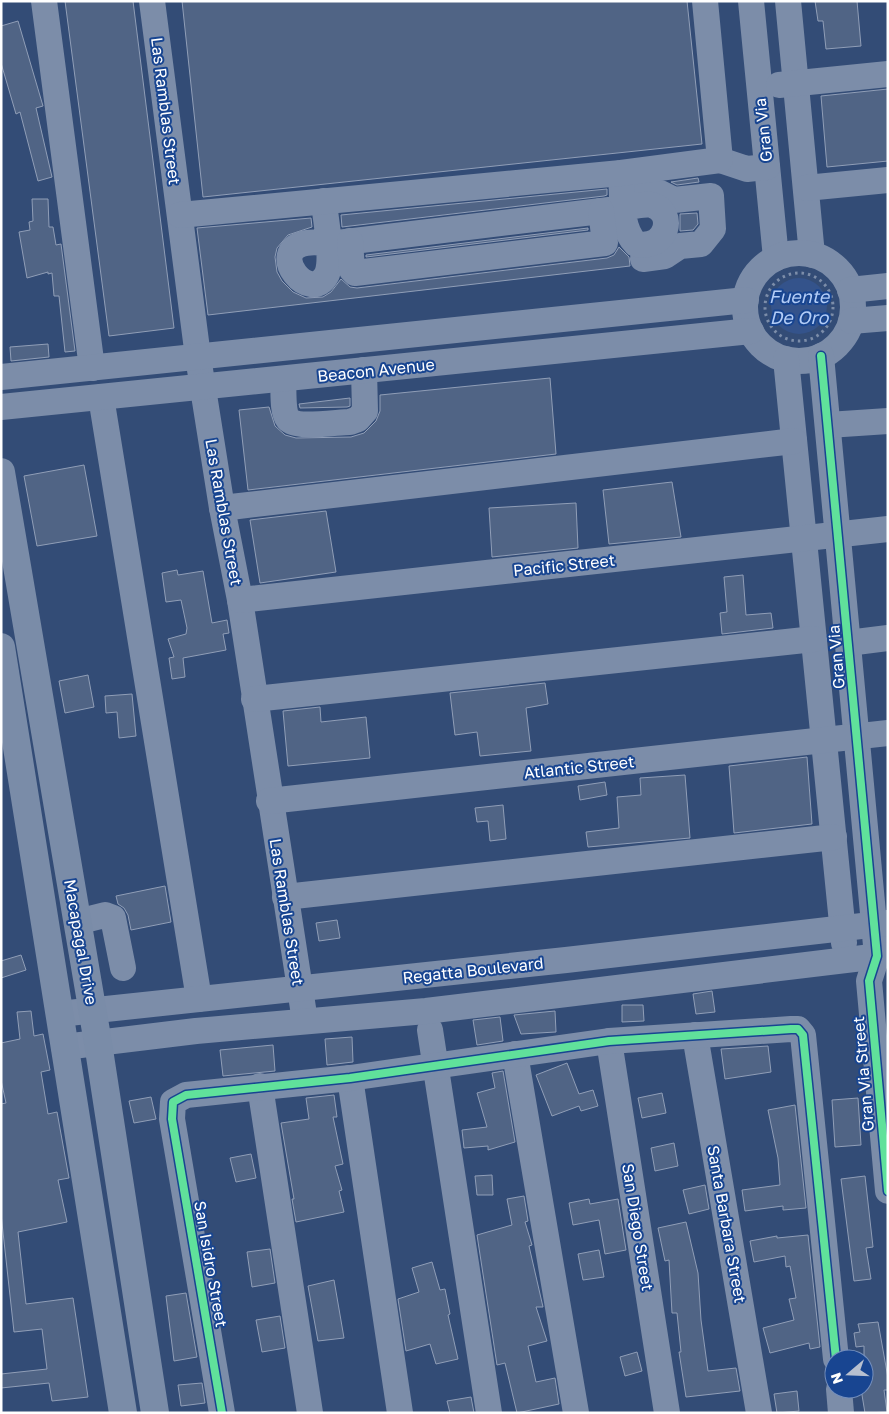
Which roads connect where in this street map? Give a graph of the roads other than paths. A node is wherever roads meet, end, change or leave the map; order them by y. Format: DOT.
graph roads {
  1 [pos="44,1"];
  2 [pos="152,1"];
  3 [pos="706,1"];
  4 [pos="751,1"];
  5 [pos="788,1"];
  6 [pos="888,74"];
  7 [pos="796,83"];
  8 [pos="759,87"];
  9 [pos="720,160"];
  10 [pos="767,167"];
  11 [pos="621,173"];
  12 [pos="888,180"];
  13 [pos="806,188"];
  14 [pos="324,201"];
  15 [pos="601,211"];
  16 [pos="180,215"];
  17 [pos="350,241"];
  18 [pos="605,243"];
  19 [pos="812,255"];
  20 [pos="776,258"];
  21 [pos="888,286"];
  22 [pos="850,290"];
  23 [pos="746,300"];
  24 [pos="888,318"];
  25 [pos="851,321"];
  26 [pos="751,331"];
  27 [pos="821,356"];
  28 [pos="198,357"];
  29 [pos="786,359"];
  30 [pos="92,368"];
  31 [pos="364,370"];
  32 [pos="1,377"];
  33 [pos="283,380"];
  34 [pos="203,386"];
  35 [pos="101,397"];
  36 [pos="1,407"];
  37 [pos="888,420"];
  38 [pos="828,424"];
  39 [pos="794,441"];
  40 [pos="1,472"];
  41 [pos="222,508"];
  42 [pos="888,529"];
  43 [pos="838,534"];
  44 [pos="804,538"];
  45 [pos="240,600"];
  46 [pos="888,638"];
  47 [pos="814,639"];
  48 [pos="848,643"];
  49 [pos="1,647"];
  50 [pos="254,699"];
  51 [pos="888,733"];
  52 [pos="857,736"];
  53 [pos="824,739"];
  54 [pos="269,801"];
  55 [pos="877,834"];
  56 [pos="834,837"];
  57 [pos="285,897"];
  58 [pos="78,922"];
  59 [pos="881,923"];
  60 [pos="842,927"];
  61 [pos="882,956"];
  62 [pos="846,959"];
  63 [pos="566,960"];
  64 [pos="123,968"];
  65 [pos="869,981"];
  66 [pos="300,988"];
  67 [pos="570,995"];
  68 [pos="199,999"];
  69 [pos="93,1010"];
  70 [pos="59,1014"];
  71 [pos="305,1020"];
  72 [pos="430,1030"];
  73 [pos="695,1035"];
  74 [pos="609,1041"];
  75 [pos="98,1043"];
  76 [pos="64,1047"];
  77 [pos="515,1054"];
  78 [pos="437,1065"];
  79 [pos="350,1078"];
  80 [pos="260,1086"];
  81 [pos="888,1185"];
  82 [pos="835,1349"];
  83 [pos="840,1399"];
  84 [pos="123,1413"];
  85 [pos="155,1413"];
  86 [pos="222,1413"];
  87 [pos="310,1413"];
  88 [pos="400,1413"];
  89 [pos="489,1413"];
  90 [pos="576,1413"];
  91 [pos="667,1413"];
  92 [pos="759,1413"];
  93 [pos="841,1413"];
  1 -- 30 [label="street"];
  2 -- 16 [label="street, Las Ramblas Street"];
  3 -- 9 [label="street"];
  4 -- 8 [label="street, Gran Via"];
  5 -- 7 [label="street"];
  6 -- 7 [label="street"];
  7 -- 8 [label="street"];
  7 -- 13 [label="street"];
  8 -- 10 [label="street, Gran Via"];
  9 -- 10 [label="street"];
  9 -- 11 [label="street"];
  10 -- 20 [label="street, Gran Via"];
  11 -- 14 [label="street"];
  11 -- 15 [label="street"];
  12 -- 13 [label="street"];
  13 -- 19 [label="street"];
  14 -- 16 [label="street"];
  14 -- 17 [label="street"];
  15 -- 17 [label="street"];
  15 -- 18 [label="street"];
  15 -- 18 [label="street"];
  16 -- 28 [label="street, Las Ramblas Street"];
  17 -- 18 [label="street"];
  19 -- 20 [label="street"];
  19 -- 22 [label="street"];
  20 -- 23 [label="street"];
  21 -- 22 [label="street"];
  22 -- 25 [label="street"];
  23 -- 26 [label="street"];
  23 -- 28 [label="street, Beacon Avenue"];
  24 -- 25 [label="street"];
  25 -- 27 [label="street"];
  26 -- 29 [label="street"];
  26 -- 31 [label="street, Beacon Avenue"];
  27 -- 29 [label="street"];
  27 -- 38 [label="street, Gran Via"];
  28 -- 30 [label="street, Beacon Avenue"];
  28 -- 34 [label="street, Las Ramblas Street"];
  29 -- 39 [label="street, Gran Via"];
  30 -- 32 [label="street, Beacon Avenue"];
  31 -- 33 [label="street, Beacon Avenue"];
  31 -- 33 [label="street"];
  33 -- 34 [label="street, Beacon Avenue"];
  34 -- 35 [label="street, Beacon Avenue"];
  34 -- 41 [label="street, Las Ramblas Street"];
  35 -- 36 [label="street, Beacon Avenue"];
  35 -- 68 [label="street"];
  37 -- 38 [label="street"];
  38 -- 43 [label="street, Gran Via"];
  39 -- 41 [label="street"];
  39 -- 44 [label="street, Gran Via"];
  40 -- 58 [label="main road, Macapagal Drive"];
  41 -- 45 [label="street, Las Ramblas Street"];
  42 -- 43 [label="street, Pacific Street"];
  43 -- 44 [label="street, Pacific Street"];
  43 -- 48 [label="street, Gran Via"];
  44 -- 45 [label="street, Pacific Street"];
  44 -- 47 [label="street, Gran Via"];
  45 -- 50 [label="street, Las Ramblas Street"];
  46 -- 48 [label="street"];
  47 -- 50 [label="street"];
  47 -- 53 [label="street, Gran Via"];
  48 -- 52 [label="street, Gran Via"];
  49 -- 70 [label="main road, Macapagal Drive"];
  50 -- 54 [label="street, Las Ramblas Street"];
  51 -- 52 [label="street, Atlantic Street"];
  52 -- 53 [label="street, Atlantic Street"];
  52 -- 55 [label="street, Gran Via"];
  53 -- 54 [label="street, Atlantic Street"];
  53 -- 56 [label="street, Gran Via"];
  54 -- 57 [label="street, Las Ramblas Street"];
  55 -- 59 [label="street, Gran Via"];
  56 -- 57 [label="street"];
  56 -- 60 [label="street, Gran Via"];
  57 -- 66 [label="street, Las Ramblas Street"];
  58 -- 64 [label="street"];
  58 -- 69 [label="main road, Macapagal Drive"];
  59 -- 60 [label="street, Regatta Boulevard"];
  59 -- 61 [label="street, Gran Via"];
  60 -- 62 [label="street, Gran Via"];
  60 -- 63 [label="street, Regatta Boulevard"];
  61 -- 62 [label="street"];
  61 -- 65 [label="street, Gran Via Street"];
  62 -- 65 [label="street"];
  62 -- 67 [label="street"];
  63 -- 66 [label="street, Regatta Boulevard"];
  63 -- 67 [label="street"];
  65 -- 81 [label="street, Gran Via Street"];
  66 -- 68 [label="street, Regatta Boulevard"];
  66 -- 71 [label="street, Las Ramblas Street"];
  67 -- 71 [label="street"];
  68 -- 69 [label="street, Regatta Boulevard"];
  69 -- 70 [label="street, Regatta Boulevard"];
  69 -- 75 [label="main road, Macapagal Drive"];
  70 -- 76 [label="main road, Macapagal Drive"];
  71 -- 75 [label="street"];
  72 -- 78 [label="street"];
  73 -- 74 [label="street"];
  73 -- 82 [label="street"];
  73 -- 92 [label="street, Santa Barbara Street"];
  74 -- 77 [label="street"];
  74 -- 91 [label="street, San Diego Street"];
  75 -- 76 [label="street"];
  75 -- 85 [label="main road, Macapagal Drive"];
  76 -- 84 [label="main road, Macapagal Drive"];
  77 -- 78 [label="street"];
  77 -- 90 [label="street"];
  78 -- 79 [label="street"];
  78 -- 89 [label="street"];
  79 -- 80 [label="street"];
  79 -- 88 [label="street"];
  80 -- 86 [label="street, San Isidro Street"];
  80 -- 87 [label="street"];
  83 -- 93 [label="street"];
}
